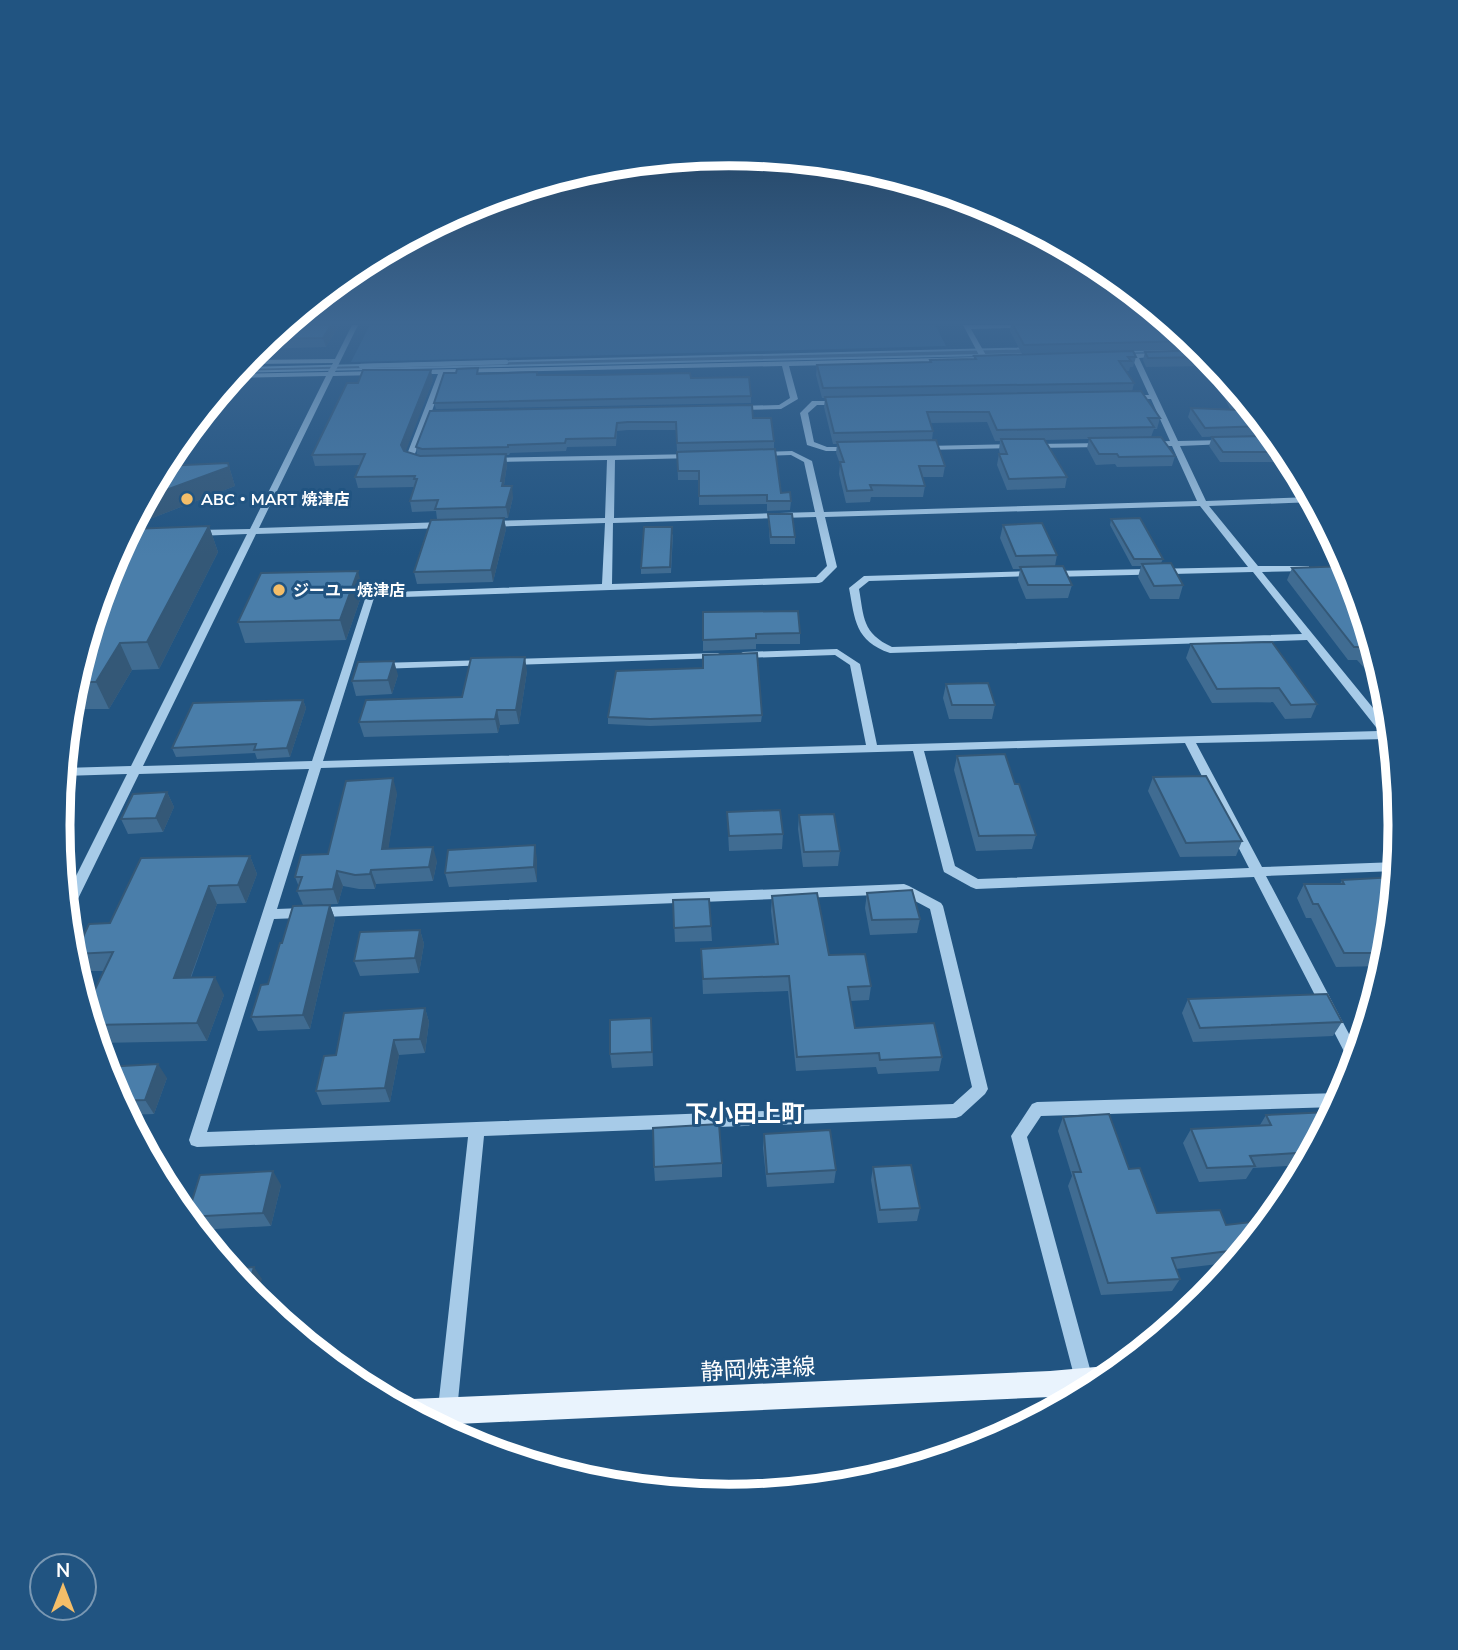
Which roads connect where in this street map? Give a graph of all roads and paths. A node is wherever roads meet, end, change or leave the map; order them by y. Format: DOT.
graph roads {
  1 [pos="317,402"];
  2 [pos="431,402"];
  3 [pos="790,402"];
  4 [pos="842,402"];
  5 [pos="1156,402"];
  6 [pos="726,408"];
  7 [pos="450,413"];
  8 [pos="427,414"];
  9 [pos="1240,442"];
  10 [pos="1177,444"];
  11 [pos="1110,445"];
  12 [pos="1137,445"];
  13 [pos="920,448"];
  14 [pos="866,449"];
  15 [pos="750,454"];
  16 [pos="708,455"];
  17 [pos="611,458"];
  18 [pos="476,461"];
  19 [pos="435,462"];
  20 [pos="1302,500"];
  21 [pos="1203,504"];
  22 [pos="820,514"];
  23 [pos="609,521"];
  24 [pos="461,524"];
  25 [pos="474,524"];
  26 [pos="253,531"];
  27 [pos="190,533"];
  28 [pos="1322,567"];
  29 [pos="1256,569"];
  30 [pos="607,587"];
  31 [pos="1311,637"];
  32 [pos="347,667"];
  33 [pos="1379,722"];
  34 [pos="1381,735"];
  35 [pos="1189,740"];
  36 [pos="918,748"];
  37 [pos="872,749"];
  38 [pos="316,764"];
  39 [pos="133,769"];
  40 [pos="72,772"];
  41 [pos="1387,866"];
  42 [pos="1259,872"];
  43 [pos="74,893"];
  44 [pos="270,914"];
  45 [pos="1349,1047"];
  46 [pos="1327,1100"];
  47 [pos="477,1131"];
  48 [pos="1094,1374"];
  49 [pos="1082,1381"];
  50 [pos="446,1420"];
  51 [pos="449,1421"];
  1 -- 26 [label="street"];
  2 -- 8 [label="street"];
  3 -- 6 [label="street"];
  4 -- 14 [label="street"];
  5 -- 10 [label="street"];
  7 -- 8 [label="street"];
  8 -- 19 [label="street"];
  9 -- 10 [label="street"];
  10 -- 12 [label="street"];
  10 -- 21 [label="street"];
  11 -- 13 [label="street"];
  15 -- 22 [label="street"];
  16 -- 17 [label="street"];
  17 -- 18 [label="street"];
  17 -- 23 [label="street"];
  20 -- 21 [label="street"];
  21 -- 22 [label="street"];
  21 -- 29 [label="street"];
  22 -- 23 [label="street"];
  22 -- 30 [label="street"];
  23 -- 25 [label="street"];
  23 -- 30 [label="street"];
  24 -- 26 [label="street"];
  26 -- 27 [label="street"];
  26 -- 39 [label="street"];
  28 -- 29 [label="street"];
  29 -- 31 [label="street"];
  29 -- 31 [label="street"];
  30 -- 32 [label="street"];
  31 -- 33 [label="street"];
  32 -- 37 [label="street"];
  32 -- 38 [label="street"];
  34 -- 35 [label="street"];
  35 -- 36 [label="street"];
  35 -- 42 [label="street"];
  36 -- 37 [label="street"];
  36 -- 42 [label="street"];
  37 -- 38 [label="street"];
  38 -- 39 [label="street"];
  38 -- 44 [label="street"];
  39 -- 40 [label="street"];
  39 -- 43 [label="street"];
  41 -- 42 [label="street"];
  42 -- 45 [label="street"];
  44 -- 47 [label="street"];
  44 -- 47 [label="street"];
  46 -- 48 [label="street"];
  47 -- 50 [label="street"];
  49 -- 51 [label="main road, 静岡焼津線"];
}
